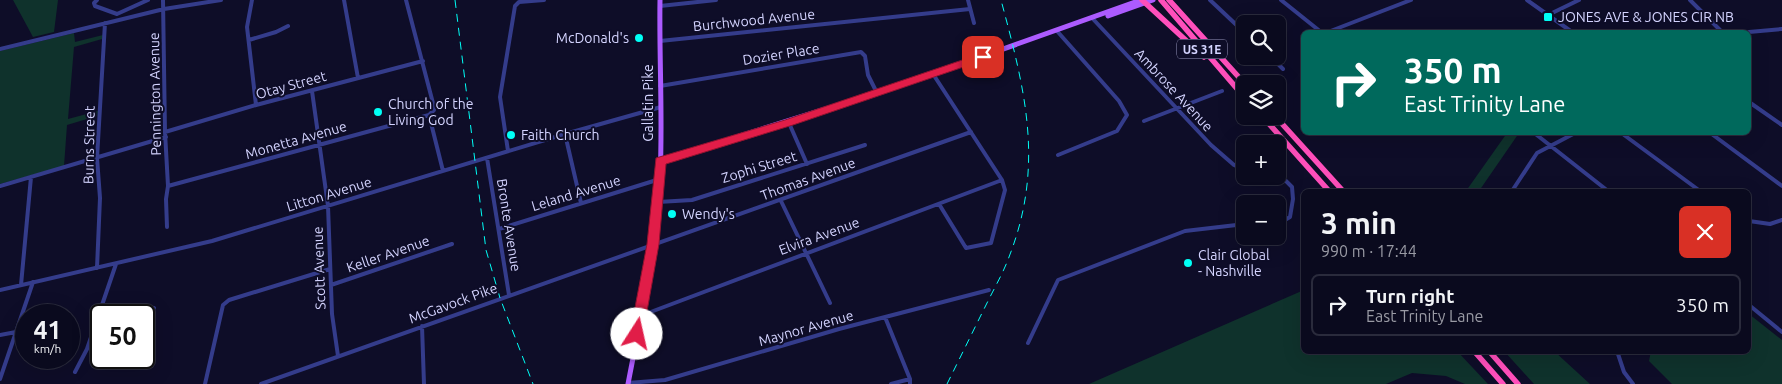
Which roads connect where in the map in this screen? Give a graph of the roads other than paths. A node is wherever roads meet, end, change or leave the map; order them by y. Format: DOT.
graph roads {
  1 [pos="97,0"];
  2 [pos="148,0"];
  3 [pos="163,0"];
  4 [pos="221,0"];
  5 [pos="252,0"];
  6 [pos="344,0"];
  7 [pos="406,0"];
  8 [pos="544,0"];
  9 [pos="716,0"];
  10 [pos="968,0"];
  11 [pos="1153,0"];
  12 [pos="1161,0"];
  13 [pos="1169,0"];
  14 [pos="1210,0"];
  15 [pos="1281,0"];
  16 [pos="1412,0"];
  17 [pos="1527,0"];
  18 [pos="1579,0"];
  19 [pos="1690,0"];
  20 [pos="1143,1"];
  21 [pos="517,3"];
  22 [pos="660,3"];
  23 [pos="164,8"];
  24 [pos="970,9"];
  25 [pos="1548,15"];
  26 [pos="1093,19"];
  27 [pos="105,23"];
  28 [pos="974,24"];
  29 [pos="1236,25"];
  30 [pos="288,26"];
  31 [pos="1782,29"];
  32 [pos="1318,30"];
  33 [pos="1333,30"];
  34 [pos="1569,30"];
  35 [pos="1720,30"];
  36 [pos="1057,31"];
  37 [pos="1751,32"];
  38 [pos="249,40"];
  39 [pos="660,40"];
  40 [pos="0,49"];
  41 [pos="423,61"];
  42 [pos="1279,65"];
  43 [pos="1283,69"];
  44 [pos="933,74"];
  45 [pos="1237,75"];
  46 [pos="1226,77"];
  47 [pos="358,78"];
  48 [pos="660,86"];
  49 [pos="1236,88"];
  50 [pos="312,90"];
  51 [pos="1222,91"];
  52 [pos="878,93"];
  53 [pos="1751,103"];
  54 [pos="256,106"];
  55 [pos="661,108"];
  56 [pos="1177,108"];
  57 [pos="429,115"];
  58 [pos="1144,121"];
  59 [pos="789,123"];
  60 [pos="1270,125"];
  61 [pos="1283,125"];
  62 [pos="1782,125"];
  63 [pos="971,132"];
  64 [pos="566,134"];
  65 [pos="166,135"];
  66 [pos="1537,135"];
  67 [pos="1571,135"];
  68 [pos="1624,135"];
  69 [pos="1713,135"];
  70 [pos="320,145"];
  71 [pos="865,145"];
  72 [pos="1550,145"];
  73 [pos="508,151"];
  74 [pos="1058,154"];
  75 [pos="97,158"];
  76 [pos="488,158"];
  77 [pos="660,161"];
  78 [pos="807,164"];
  79 [pos="1236,164"];
  80 [pos="443,171"];
  81 [pos="31,177"];
  82 [pos="1001,178"];
  83 [pos="660,179"];
  84 [pos="1286,181"];
  85 [pos="0,186"];
  86 [pos="168,186"];
  87 [pos="1782,186"];
  88 [pos="1327,189"];
  89 [pos="1341,189"];
  90 [pos="1513,189"];
  91 [pos="1605,189"];
  92 [pos="1697,189"];
  93 [pos="781,201"];
  94 [pos="658,202"];
  95 [pos="581,203"];
  96 [pos="938,204"];
  97 [pos="328,206"];
  98 [pos="1286,220"];
  99 [pos="1782,220"];
  100 [pos="1751,221"];
  101 [pos="1236,225"];
  102 [pos="167,227"];
  103 [pos="499,229"];
  104 [pos="452,244"];
  105 [pos="653,244"];
  106 [pos="805,253"];
  107 [pos="116,264"];
  108 [pos="97,268"];
  109 [pos="330,269"];
  110 [pos="33,282"];
  111 [pos="21,285"];
  112 [pos="331,285"];
  113 [pos="0,290"];
  114 [pos="989,290"];
  115 [pos="509,295"];
  116 [pos="830,303"];
  117 [pos="26,304"];
  118 [pos="104,304"];
  119 [pos="1751,307"];
  120 [pos="640,316"];
  121 [pos="885,317"];
  122 [pos="422,326"];
  123 [pos="15,332"];
  124 [pos="1782,332"];
  125 [pos="0,335"];
  126 [pos="15,335"];
  127 [pos="90,342"];
  128 [pos="1028,343"];
  129 [pos="1477,354"];
  130 [pos="1492,354"];
  131 [pos="1618,354"];
  132 [pos="338,356"];
  133 [pos="75,372"];
  134 [pos="0,379"];
  135 [pos="910,381"];
  136 [pos="205,384"];
  137 [pos="261,384"];
  138 [pos="424,384"];
  139 [pos="628,384"];
  140 [pos="891,384"];
  141 [pos="1503,384"];
  142 [pos="1518,384"];
  143 [pos="1633,384"];
  1 -- 2 [label="street"];
  3 -- 23 [label="street, Pennington Avenue"];
  4 -- 23 [label="street"];
  5 -- 38 [label="street"];
  6 -- 47 [label="street"];
  7 -- 41 [label="street"];
  8 -- 21 [label="street"];
  9 -- 22 [label="street"];
  10 -- 24 [label="street"];
  11 -- 20 [label="main road"];
  12 -- 46 [label="highway, US 31E"];
  13 -- 45 [label="highway, US 31E"];
  14 -- 29 [label="street"];
  15 -- 32 [label="street"];
  16 -- 33 [label="street"];
  17 -- 25 [label="street"];
  18 -- 25 [label="street"];
  19 -- 35 [label="street"];
  20 -- 26 [label="main road"];
  20 -- 46 [label="highway"];
  21 -- 73 [label="street"];
  22 -- 39 [label="main road, Gallatin Pike"];
  23 -- 27 [label="street"];
  23 -- 65 [label="street, Pennington Avenue"];
  24 -- 28 [label="street"];
  24 -- 39 [label="street, Burchwood Avenue"];
  25 -- 34 [label="street"];
  26 -- 36 [label="main road"];
  26 -- 56 [label="street, Ambrose Avenue"];
  27 -- 40 [label="street"];
  27 -- 75 [label="street, Burns Street"];
  30 -- 38 [label="street"];
  31 -- 37 [label="street"];
  36 -- 44 [label="main road"];
  36 -- 74 [label="street"];
  38 -- 54 [label="street"];
  39 -- 48 [label="main road, Gallatin Pike"];
  41 -- 47 [label="street, Otay Street"];
  41 -- 57 [label="street"];
  42 -- 43 [label="street"];
  44 -- 52 [label="main road"];
  44 -- 63 [label="street"];
  46 -- 49 [label="highway, US 31E"];
  47 -- 50 [label="street, Otay Street"];
  48 -- 52 [label="street, Dozier Place"];
  48 -- 55 [label="main road, Gallatin Pike"];
  50 -- 54 [label="street, Otay Street"];
  50 -- 70 [label="street, Scott Avenue"];
  51 -- 56 [label="street"];
  52 -- 59 [label="main road"];
  53 -- 62 [label="street"];
  54 -- 65 [label="street, Otay Street"];
  55 -- 64 [label="street, Litton Avenue"];
  55 -- 77 [label="main road, Gallatin Pike"];
  56 -- 58 [label="street"];
  56 -- 79 [label="street, Ambrose Avenue"];
  57 -- 70 [label="street, Monetta Avenue"];
  57 -- 80 [label="street"];
  59 -- 77 [label="main road"];
  59 -- 78 [label="street"];
  60 -- 88 [label="highway"];
  61 -- 89 [label="highway"];
  63 -- 82 [label="street"];
  63 -- 93 [label="street, Thomas Avenue"];
  64 -- 73 [label="street, Litton Avenue"];
  64 -- 95 [label="street"];
  65 -- 75 [label="street, Otay Street"];
  65 -- 86 [label="street, Pennington Avenue"];
  66 -- 72 [label="street"];
  67 -- 72 [label="street"];
  68 -- 92 [label="street"];
  69 -- 87 [label="street"];
  70 -- 86 [label="street, Monetta Avenue"];
  70 -- 97 [label="street, Scott Avenue"];
  71 -- 78 [label="street, Zophi Street"];
  72 -- 90 [label="street"];
  72 -- 91 [label="street"];
  73 -- 76 [label="street, Litton Avenue"];
  75 -- 81 [label="street, Otay Street"];
  75 -- 108 [label="street, Burns Street"];
  76 -- 80 [label="street, Litton Avenue"];
  76 -- 103 [label="street, Bronte Avenue"];
  77 -- 83 [label="main road, Gallatin Pike"];
  78 -- 94 [label="street, Zophi Street"];
  80 -- 97 [label="street, Litton Avenue"];
  81 -- 85 [label="street, Otay Street"];
  81 -- 111 [label="street"];
  82 -- 96 [label="street, Elvira Avenue"];
  82 -- 96 [label="street"];
  83 -- 94 [label="main road, Gallatin Pike"];
  83 -- 95 [label="street, Leland Avenue"];
  84 -- 98 [label="street"];
  86 -- 102 [label="street, Pennington Avenue"];
  93 -- 105 [label="street, Thomas Avenue"];
  93 -- 106 [label="street"];
  94 -- 105 [label="main road, Gallatin Pike"];
  95 -- 103 [label="street, Leland Avenue"];
  96 -- 106 [label="street, Elvira Avenue"];
  97 -- 107 [label="street, Litton Avenue"];
  97 -- 109 [label="street, Scott Avenue"];
  99 -- 100 [label="street"];
  101 -- 128 [label="street"];
  103 -- 115 [label="street, Bronte Avenue"];
  104 -- 112 [label="street, Keller Avenue"];
  105 -- 115 [label="street, McGavock Pike"];
  105 -- 120 [label="main road, Gallatin Pike"];
  106 -- 116 [label="street"];
  106 -- 120 [label="street, Elvira Avenue"];
  107 -- 108 [label="street, Litton Avenue"];
  107 -- 118 [label="street"];
  108 -- 110 [label="street, Litton Avenue"];
  109 -- 112 [label="street, Scott Avenue"];
  109 -- 136 [label="street"];
  110 -- 111 [label="street, Litton Avenue"];
  110 -- 117 [label="street"];
  111 -- 113 [label="street, Litton Avenue"];
  112 -- 132 [label="street, Scott Avenue"];
  114 -- 121 [label="street, Maynor Avenue"];
  115 -- 122 [label="street, McGavock Pike"];
  119 -- 124 [label="street"];
  120 -- 139 [label="main road, Gallatin Pike"];
  121 -- 135 [label="street"];
  121 -- 139 [label="street, Maynor Avenue"];
  122 -- 132 [label="street, McGavock Pike"];
  122 -- 138 [label="street"];
  123 -- 125 [label="street"];
  126 -- 134 [label="street"];
  127 -- 133 [label="street"];
  129 -- 141 [label="highway"];
  130 -- 142 [label="highway"];
  131 -- 143 [label="street"];
  132 -- 137 [label="street, McGavock Pike"];
  135 -- 140 [label="street"];
}
